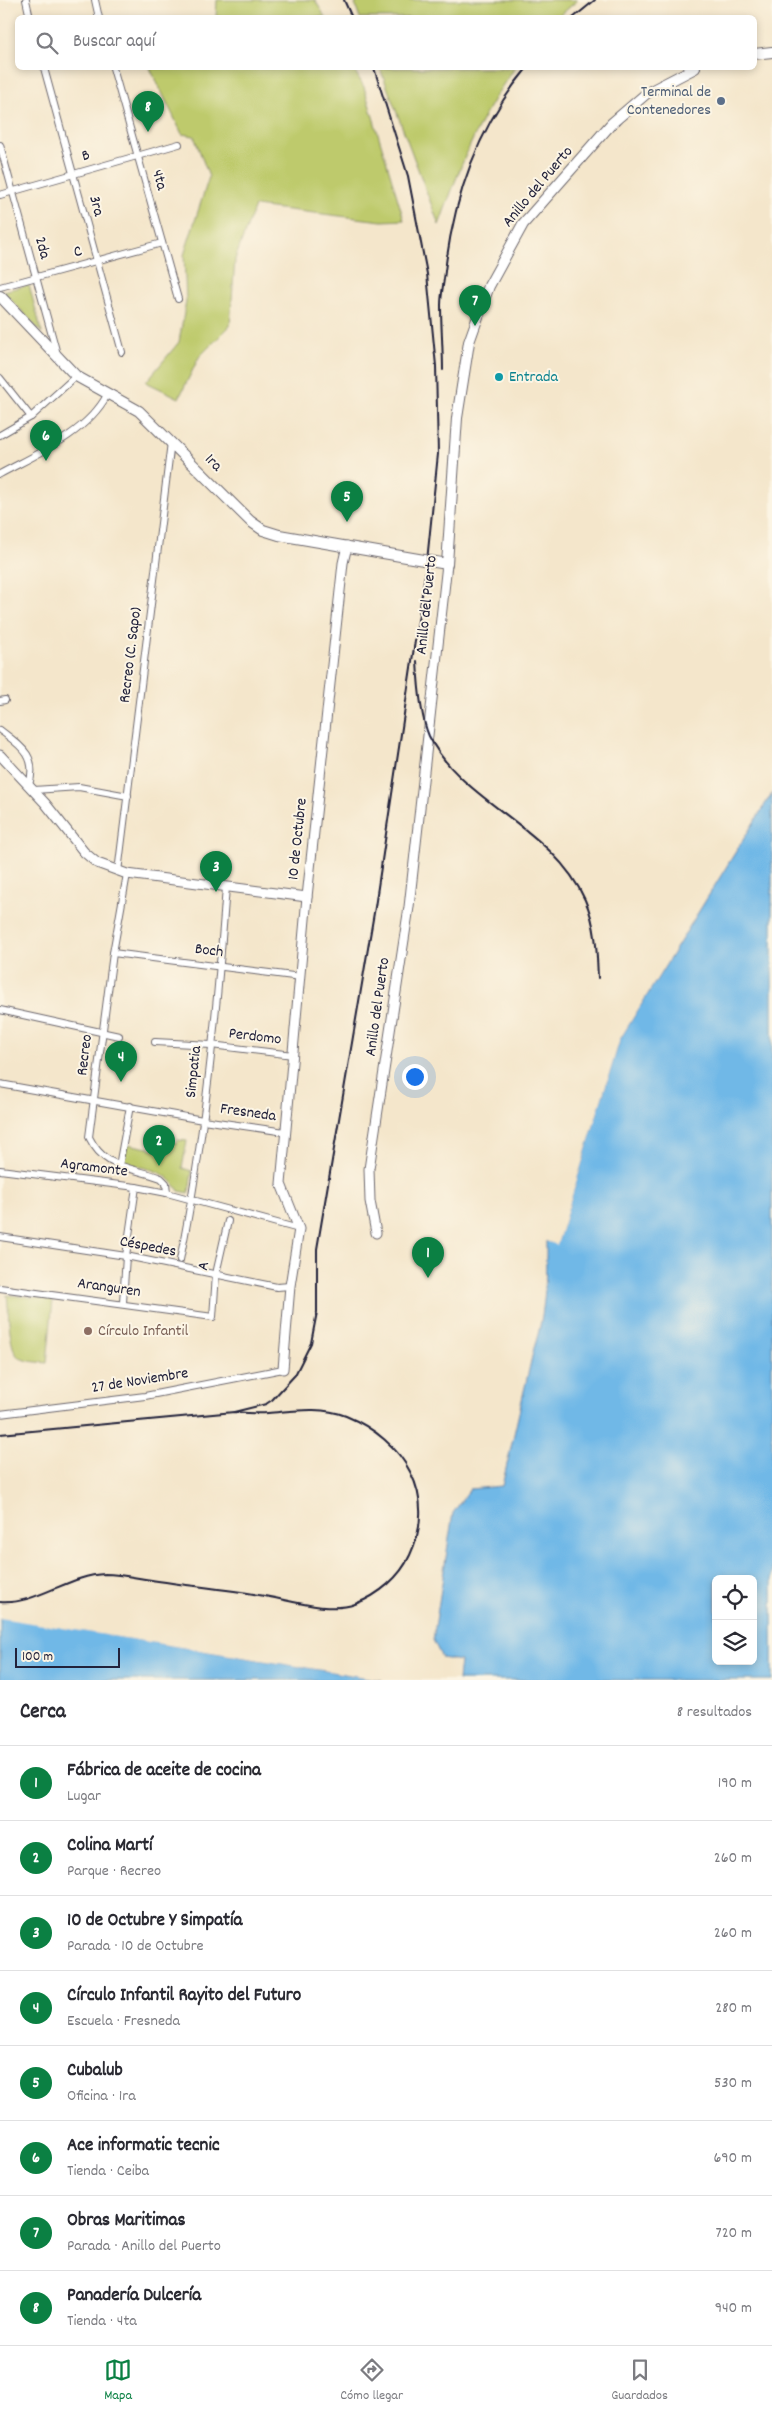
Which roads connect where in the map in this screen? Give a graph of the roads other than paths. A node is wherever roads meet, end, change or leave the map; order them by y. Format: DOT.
graph roads {
  1 [pos="26,0"];
  2 [pos="94,0"];
  3 [pos="29,15"];
  4 [pos="98,15"];
  5 [pos="772,52"];
  6 [pos="757,54"];
  7 [pos="45,70"];
  8 [pos="114,70"];
  9 [pos="691,70"];
  10 [pos="179,144"];
  11 [pos="0,145"];
  12 [pos="138,156"];
  13 [pos="73,174"];
  14 [pos="12,191"];
  15 [pos="0,195"];
  16 [pos="162,243"];
  17 [pos="97,261"];
  18 [pos="35,277"];
  19 [pos="0,287"];
  20 [pos="0,296"];
  21 [pos="178,299"];
  22 [pos="122,352"];
  23 [pos="58,358"];
  24 [pos="76,376"];
  25 [pos="0,378"];
  26 [pos="107,395"];
  27 [pos="31,417"];
  28 [pos="0,435"];
  29 [pos="170,442"];
  30 [pos="0,474"];
  31 [pos="347,546"];
  32 [pos="447,564"];
  33 [pos="0,730"];
  34 [pos="0,755"];
  35 [pos="31,788"];
  36 [pos="128,796"];
  37 [pos="123,873"];
  38 [pos="226,887"];
  39 [pos="307,897"];
  40 [pos="113,953"];
  41 [pos="220,966"];
  42 [pos="301,977"];
  43 [pos="0,1010"];
  44 [pos="102,1034"];
  45 [pos="119,1036"];
  46 [pos="155,1042"];
  47 [pos="211,1045"];
  48 [pos="293,1055"];
  49 [pos="0,1084"];
  50 [pos="94,1100"];
  51 [pos="130,1106"];
  52 [pos="203,1120"];
  53 [pos="285,1132"];
  54 [pos="119,1166"];
  55 [pos="0,1170"];
  56 [pos="136,1187"];
  57 [pos="168,1193"];
  58 [pos="193,1199"];
  59 [pos="228,1221"];
  60 [pos="299,1228"];
  61 [pos="376,1233"];
  62 [pos="0,1237"];
  63 [pos="126,1256"];
  64 [pos="180,1260"];
  65 [pos="216,1274"];
  66 [pos="290,1286"];
  67 [pos="0,1288"];
  68 [pos="123,1304"];
  69 [pos="213,1317"];
  70 [pos="283,1369"];
  71 [pos="0,1414"];
  1 -- 3 [label="street"];
  2 -- 4 [label="street"];
  5 -- 6 [label="main road"];
  7 -- 13 [label="street, 3ra"];
  8 -- 12 [label="street, 4ta"];
  9 -- 32 [label="main road, Anillo del Puerto"];
  10 -- 12 [label="street, B"];
  11 -- 14 [label="street, 2da"];
  12 -- 13 [label="street, B"];
  12 -- 16 [label="street, 4ta"];
  13 -- 14 [label="street, B"];
  13 -- 17 [label="street, 3ra"];
  14 -- 15 [label="street, B"];
  14 -- 18 [label="street, 2da"];
  16 -- 17 [label="street, C"];
  16 -- 21 [label="street, 4ta"];
  17 -- 18 [label="street, C"];
  17 -- 22 [label="street, 3ra"];
  18 -- 19 [label="street, C"];
  18 -- 23 [label="street, 2da"];
  20 -- 23 [label="main road, 1ra"];
  23 -- 24 [label="main road, 1ra"];
  24 -- 26 [label="main road, 1ra"];
  24 -- 27 [label="street"];
  25 -- 27 [label="street"];
  26 -- 29 [label="main road, 1ra"];
  26 -- 30 [label="street"];
  27 -- 28 [label="street"];
  29 -- 31 [label="main road, 1ra"];
  29 -- 36 [label="street, Recreo (C. Sapo)"];
  31 -- 32 [label="main road, 1ra"];
  31 -- 39 [label="street, 10 de Octubre"];
  32 -- 61 [label="street, Anillo del Puerto"];
  33 -- 35 [label="street"];
  34 -- 35 [label="street, 10 de Octubre"];
  35 -- 36 [label="street"];
  35 -- 37 [label="street, 10 de Octubre"];
  36 -- 37 [label="street, Recreo (C. Sapo)"];
  37 -- 38 [label="street, 10 de Octubre"];
  37 -- 40 [label="street, Recreo"];
  38 -- 39 [label="street, 10 de Octubre"];
  38 -- 41 [label="street, Simpatia"];
  39 -- 42 [label="street"];
  40 -- 41 [label="street, Boch"];
  40 -- 44 [label="street, Recreo"];
  41 -- 42 [label="street, Boch"];
  41 -- 47 [label="street, Simpatia"];
  42 -- 48 [label="street"];
  43 -- 44 [label="street"];
  44 -- 45 [label="street"];
  44 -- 50 [label="street, Recreo"];
  46 -- 47 [label="street, Perdomo"];
  47 -- 48 [label="street, Perdomo"];
  47 -- 52 [label="street, Simpatia"];
  48 -- 53 [label="street"];
  49 -- 50 [label="street, Fresneda"];
  50 -- 51 [label="street, Fresneda"];
  50 -- 54 [label="street, Recreo"];
  51 -- 52 [label="street, Fresneda"];
  51 -- 54 [label="street"];
  52 -- 53 [label="street, Fresneda"];
  52 -- 58 [label="street, Simpatia"];
  53 -- 60 [label="street"];
  54 -- 57 [label="street, Recreo"];
  55 -- 56 [label="street, Agramonte"];
  56 -- 57 [label="street, Agramonte"];
  56 -- 63 [label="street"];
  57 -- 58 [label="street, Agramonte"];
  58 -- 60 [label="street, Agramonte"];
  58 -- 64 [label="street, Simpatia"];
  59 -- 65 [label="street, A"];
  60 -- 66 [label="street"];
  62 -- 63 [label="street, Céspedes"];
  63 -- 65 [label="street, Céspedes"];
  63 -- 68 [label="street"];
  65 -- 66 [label="street, Céspedes"];
  65 -- 69 [label="street, A"];
  66 -- 70 [label="street"];
  67 -- 68 [label="street, Aranguren"];
  68 -- 69 [label="street, Aranguren"];
  70 -- 71 [label="street, 27 de Noviembre"];
}
